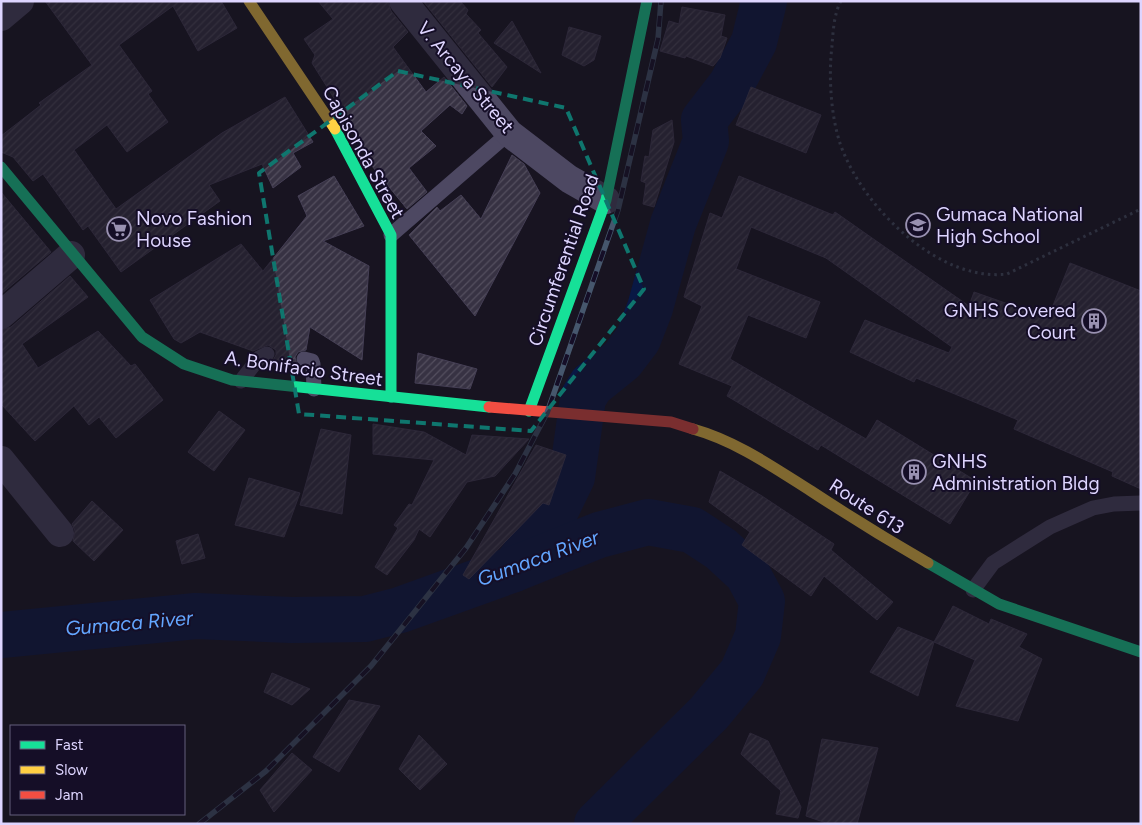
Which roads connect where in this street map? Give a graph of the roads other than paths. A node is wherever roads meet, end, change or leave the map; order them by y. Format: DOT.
graph roads {
  1 [pos="20,1"];
  2 [pos="249,1"];
  3 [pos="403,1"];
  4 [pos="647,1"];
  5 [pos="1,17"];
  6 [pos="509,133"];
  7 [pos="1,167"];
  8 [pos="606,200"];
  9 [pos="391,235"];
  10 [pos="71,255"];
  11 [pos="1,315"];
  12 [pos="267,354"];
  13 [pos="304,359"];
  14 [pos="241,381"];
  15 [pos="314,389"];
  16 [pos="391,397"];
  17 [pos="529,411"];
  18 [pos="571,413"];
  19 [pos="1,460"];
  20 [pos="1141,503"];
  21 [pos="60,533"];
  22 [pos="973,590"];
  23 [pos="1141,652"];
  1 -- 5 [label="street"];
  2 -- 9 [label="main road, Capisonda Street"];
  3 -- 6 [label="street, V. Arcaya Street"];
  4 -- 8 [label="main road, Circumferential Road"];
  6 -- 8 [label="street, V. Arcaya Street"];
  6 -- 9 [label="lane"];
  7 -- 10 [label="main road, A. Bonifacio Street"];
  8 -- 17 [label="main road, Circumferential Road"];
  9 -- 16 [label="main road, Capisonda Street"];
  10 -- 11 [label="street"];
  10 -- 14 [label="main road, A. Bonifacio Street"];
  12 -- 14 [label="lane"];
  13 -- 15 [label="lane"];
  14 -- 15 [label="main road, A. Bonifacio Street"];
  15 -- 16 [label="main road, A. Bonifacio Street"];
  16 -- 17 [label="main road, A. Bonifacio Street"];
  17 -- 18 [label="main road, A. Bonifacio Street"];
  18 -- 22 [label="main road, Route 613"];
  19 -- 21 [label="street"];
  20 -- 22 [label="lane"];
  22 -- 23 [label="main road, Route 613"];
}
